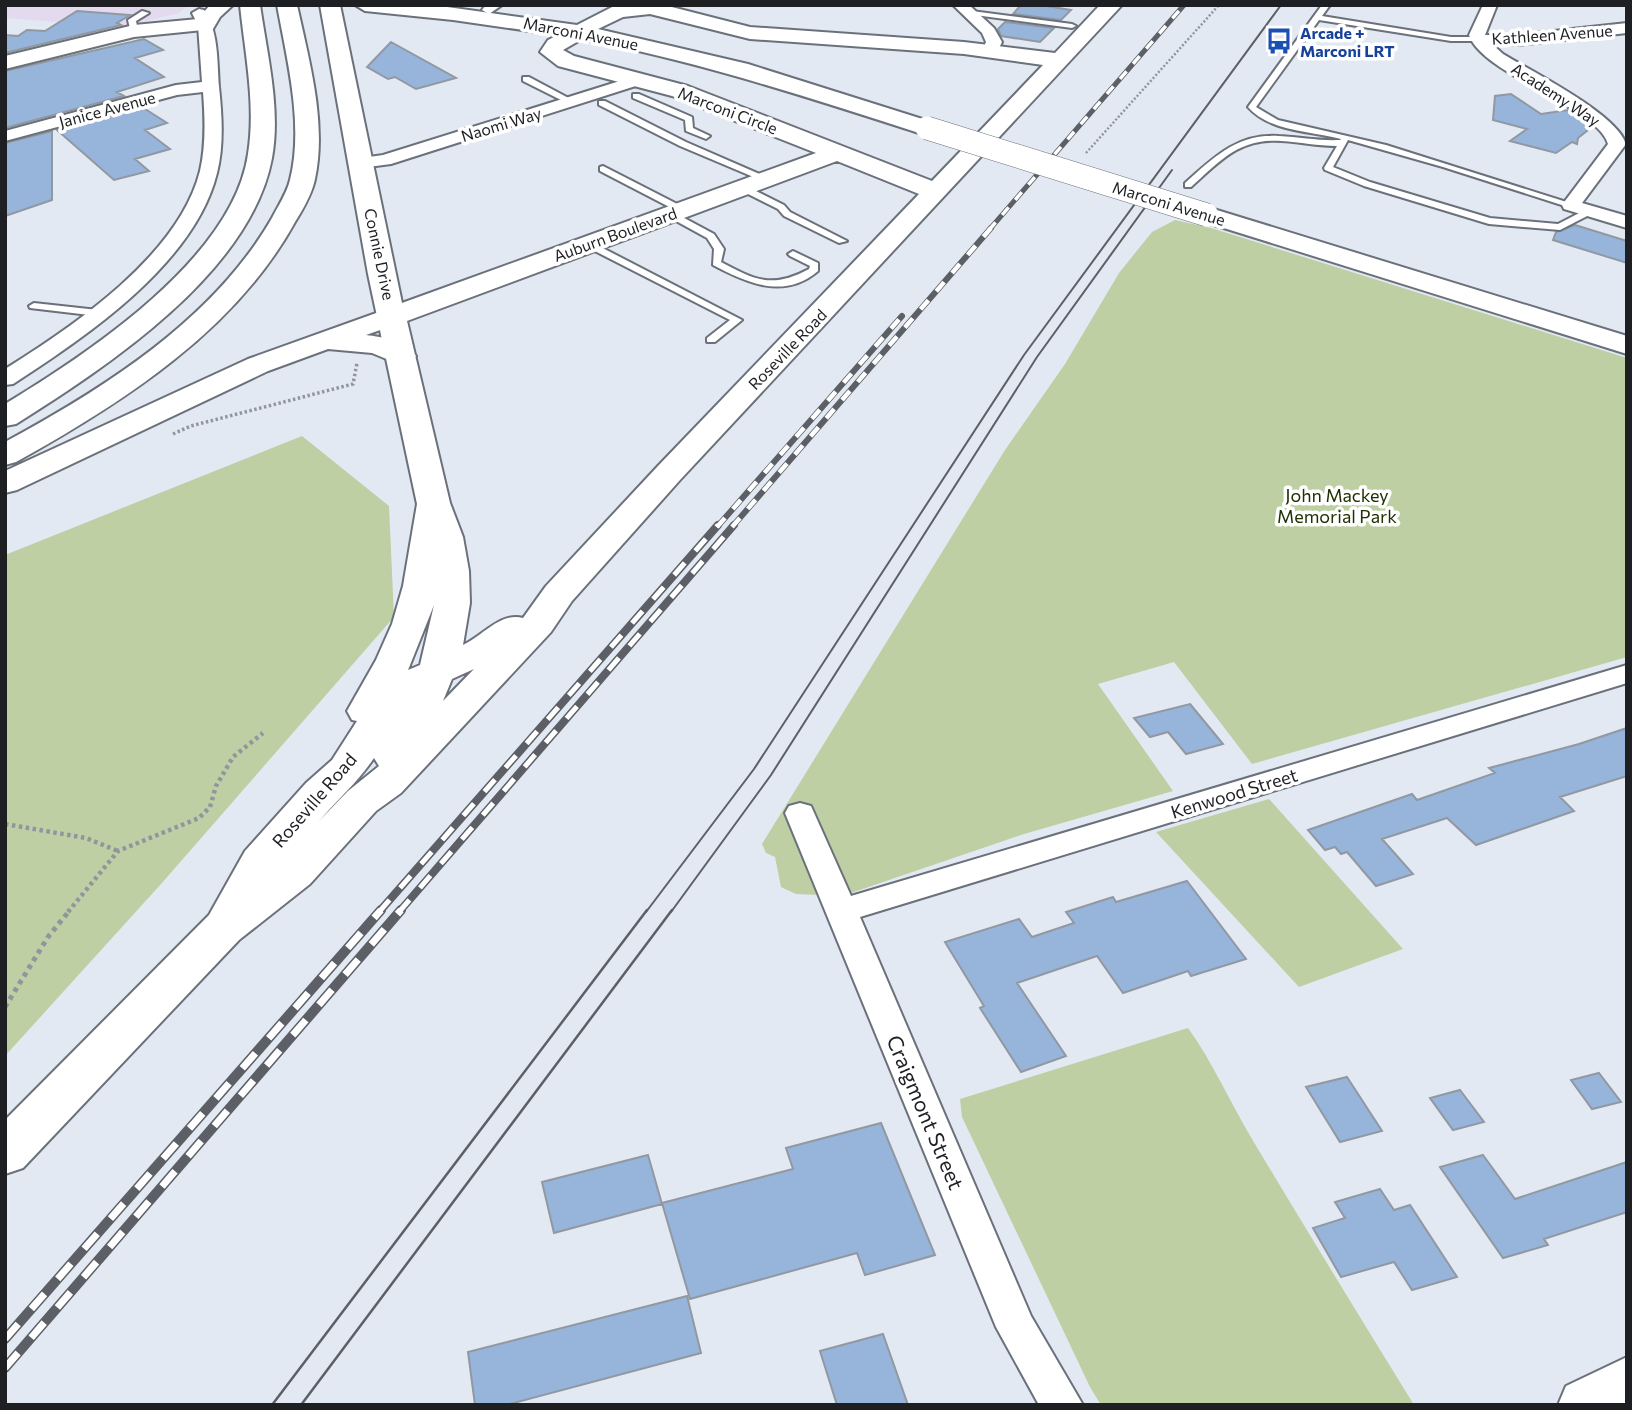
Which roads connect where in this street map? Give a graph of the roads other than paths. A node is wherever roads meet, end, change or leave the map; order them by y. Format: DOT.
graph roads {
  1 [pos="223,5"];
  2 [pos="250,5"];
  3 [pos="286,5"];
  4 [pos="442,5"];
  5 [pos="1326,5"];
  6 [pos="1490,5"];
  7 [pos="374,6"];
  8 [pos="492,7"];
  9 [pos="964,9"];
  10 [pos="1108,9"];
  11 [pos="202,14"];
  12 [pos="332,16"];
  13 [pos="1317,17"];
  14 [pos="1072,26"];
  15 [pos="585,28"];
  16 [pos="983,28"];
  17 [pos="1627,28"];
  18 [pos="1478,39"];
  19 [pos="964,48"];
  20 [pos="994,51"];
  21 [pos="1058,60"];
  22 [pos="5,63"];
  23 [pos="526,79"];
  24 [pos="209,86"];
  25 [pos="638,88"];
  26 [pos="572,102"];
  27 [pos="602,103"];
  28 [pos="689,129"];
  29 [pos="5,136"];
  30 [pos="668,136"];
  31 [pos="706,136"];
  32 [pos="1344,140"];
  33 [pos="1622,143"];
  34 [pos="837,153"];
  35 [pos="361,163"];
  36 [pos="603,169"];
  37 [pos="754,183"];
  38 [pos="1188,185"];
  39 [pos="935,191"];
  40 [pos="1571,205"];
  41 [pos="1590,211"];
  42 [pos="676,212"];
  43 [pos="1627,222"];
  44 [pos="842,241"];
  45 [pos="588,244"];
  46 [pos="793,254"];
  47 [pos="382,274"];
  48 [pos="477,285"];
  49 [pos="34,306"];
  50 [pos="98,313"];
  51 [pos="393,316"];
  52 [pos="712,340"];
  53 [pos="327,341"];
  54 [pos="1627,345"];
  55 [pos="401,356"];
  56 [pos="5,379"];
  57 [pos="5,417"];
  58 [pos="5,455"];
  59 [pos="5,482"];
  60 [pos="433,503"];
  61 [pos="559,594"];
  62 [pos="434,672"];
  63 [pos="1624,677"];
  64 [pos="320,793"];
  65 [pos="362,801"];
  66 [pos="800,813"];
  67 [pos="841,911"];
  68 [pos="223,928"];
  69 [pos="5,1153"];
  70 [pos="1627,1383"];
  71 [pos="1062,1405"];
  72 [pos="1586,1405"];
  1 -- 11 [label="main road"];
  2 -- 57 [label="main road"];
  3 -- 58 [label="main road"];
  4 -- 8 [label="main road, Marconi Avenue"];
  5 -- 13 [label="lane"];
  6 -- 18 [label="street"];
  7 -- 12 [label="main road, Marconi Avenue"];
  7 -- 15 [label="main road, Marconi Avenue"];
  8 -- 15 [label="main road, Marconi Avenue"];
  9 -- 14 [label="lane"];
  9 -- 16 [label="street"];
  10 -- 14 [label="main road"];
  10 -- 21 [label="main road"];
  11 -- 22 [label="main road"];
  11 -- 24 [label="street"];
  12 -- 35 [label="main road, Connie Drive"];
  13 -- 18 [label="lane"];
  13 -- 32 [label="lane"];
  14 -- 20 [label="main road"];
  15 -- 19 [label="main road, Marconi Avenue"];
  15 -- 25 [label="main road, Marconi Circle"];
  15 -- 54 [label="main road, Marconi Avenue, bridge"];
  16 -- 19 [label="street"];
  16 -- 20 [label="street"];
  17 -- 18 [label="street, Kathleen Avenue"];
  18 -- 33 [label="street, Academy Way"];
  19 -- 20 [label="main road, Marconi Avenue"];
  20 -- 21 [label="main road, Marconi Avenue"];
  21 -- 39 [label="main road, Roseville Road"];
  23 -- 26 [label="lane"];
  24 -- 29 [label="street, Janice Avenue"];
  24 -- 50 [label="street"];
  25 -- 26 [label="street, Naomi Way"];
  25 -- 28 [label="lane"];
  25 -- 34 [label="main road, Marconi Circle"];
  26 -- 35 [label="street, Naomi Way"];
  27 -- 30 [label="lane"];
  28 -- 30 [label="lane"];
  28 -- 31 [label="lane"];
  30 -- 37 [label="lane"];
  32 -- 38 [label="lane"];
  32 -- 40 [label="lane"];
  32 -- 41 [label="lane"];
  33 -- 40 [label="street, Academy Way"];
  34 -- 37 [label="main road, Auburn Boulevard"];
  34 -- 39 [label="main road, Marconi Circle"];
  35 -- 47 [label="main road, Connie Drive"];
  36 -- 42 [label="lane"];
  37 -- 42 [label="main road, Auburn Boulevard"];
  37 -- 44 [label="lane"];
  39 -- 61 [label="main road, Roseville Road"];
  40 -- 41 [label="street"];
  41 -- 43 [label="street"];
  42 -- 45 [label="main road, Auburn Boulevard"];
  42 -- 46 [label="lane"];
  45 -- 48 [label="main road, Auburn Boulevard"];
  45 -- 52 [label="lane"];
  47 -- 48 [label="main road"];
  47 -- 51 [label="main road, Connie Drive"];
  48 -- 51 [label="main road, Auburn Boulevard"];
  49 -- 50 [label="lane"];
  50 -- 56 [label="street"];
  51 -- 53 [label="main road, Auburn Boulevard"];
  51 -- 55 [label="main road, Connie Drive"];
  53 -- 55 [label="main road"];
  53 -- 59 [label="main road, Auburn Boulevard"];
  55 -- 60 [label="main road, Connie Drive"];
  60 -- 62 [label="main road, Connie Drive"];
  60 -- 64 [label="main road, Connie Drive"];
  61 -- 62 [label="main road, Roseville Road"];
  61 -- 65 [label="main road, Roseville Road"];
  62 -- 64 [label="main road, Roseville Road"];
  62 -- 65 [label="main road, Connie Drive"];
  63 -- 67 [label="street, Kenwood Street"];
  64 -- 68 [label="main road, Roseville Road"];
  65 -- 68 [label="main road, Roseville Road"];
  66 -- 67 [label="street, Craigmont Street"];
  67 -- 71 [label="street, Craigmont Street"];
  68 -- 69 [label="main road, Roseville Road"];
  70 -- 72 [label="main road"];
}
